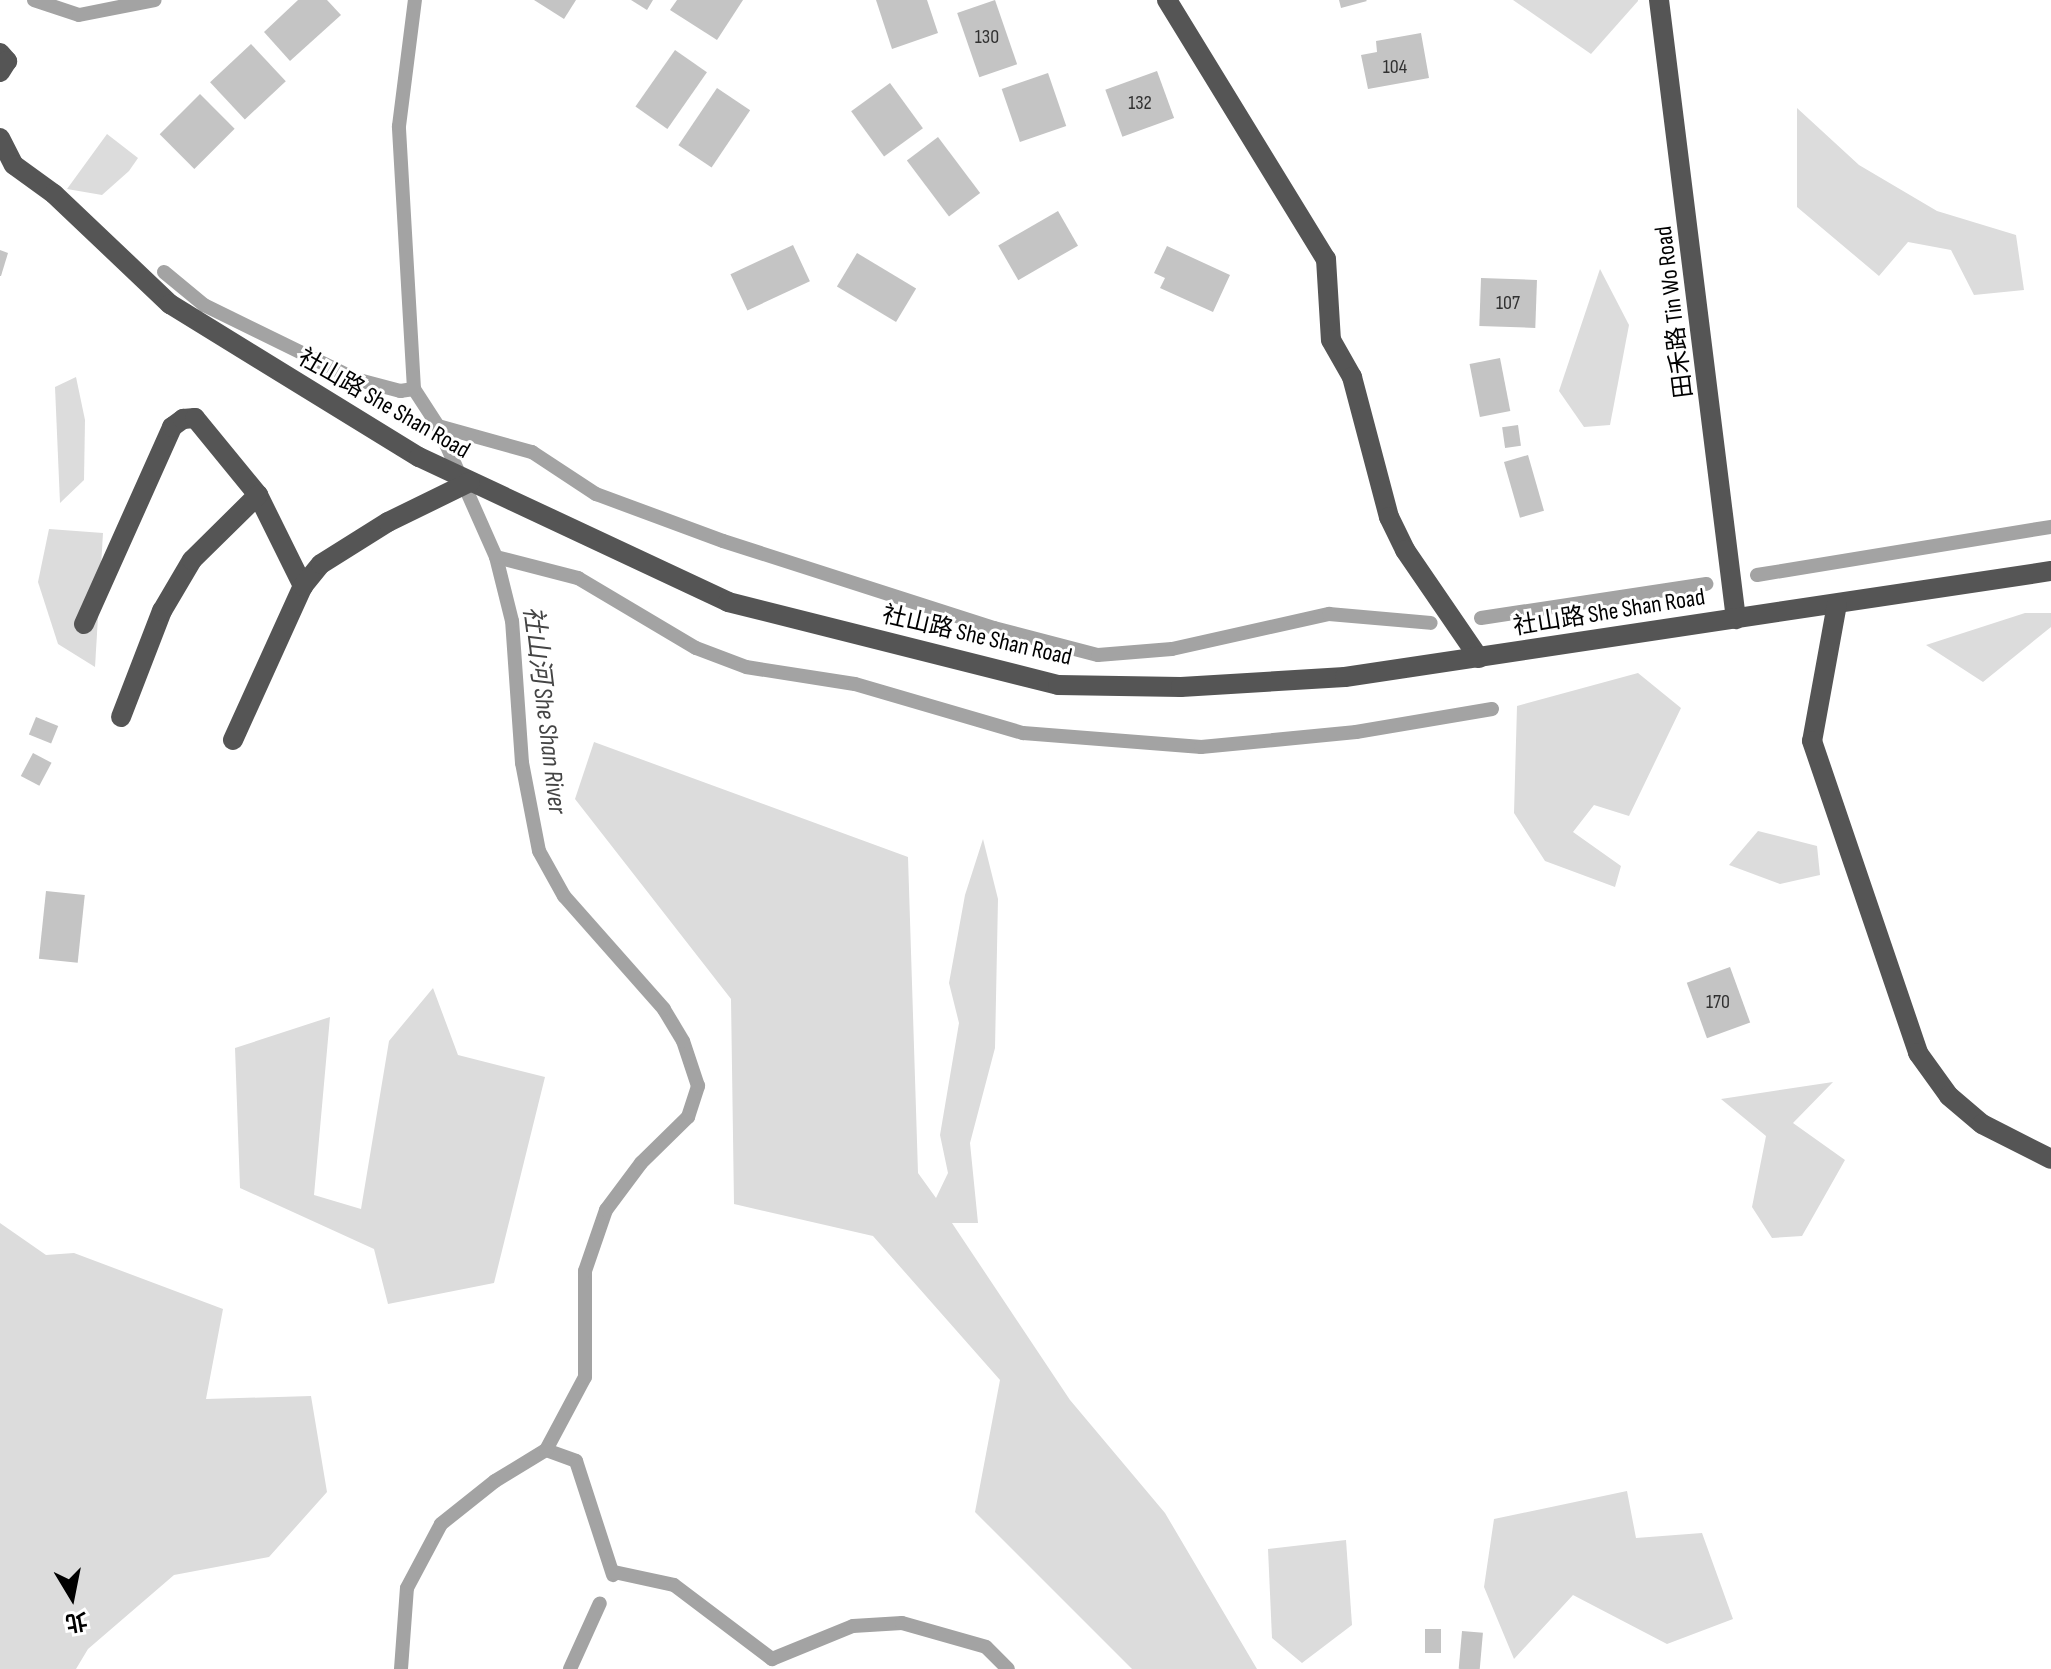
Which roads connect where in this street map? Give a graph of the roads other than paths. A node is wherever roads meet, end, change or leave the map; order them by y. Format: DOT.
graph roads {
  1 [pos="1167,0"];
  2 [pos="1659,0"];
  3 [pos="0,53"];
  4 [pos="0,72"];
  5 [pos="0,138"];
  6 [pos="470,482"];
  7 [pos="258,495"];
  8 [pos="2051,571"];
  9 [pos="303,586"];
  10 [pos="1837,604"];
  11 [pos="1736,619"];
  12 [pos="84,624"];
  13 [pos="1479,658"];
  14 [pos="121,717"];
  15 [pos="233,740"];
  16 [pos="2051,1159"];
  1 -- 13 [label="street"];
  2 -- 11 [label="street, 田禾路 Tin Wo Road"];
  3 -- 4 [label="street"];
  5 -- 6 [label="street, 社山路 She Shan Road"];
  6 -- 9 [label="street"];
  6 -- 13 [label="street, 社山路 She Shan Road"];
  7 -- 9 [label="street"];
  7 -- 12 [label="street"];
  7 -- 14 [label="street"];
  8 -- 10 [label="street, 社山路 She Shan Road"];
  9 -- 15 [label="street"];
  10 -- 11 [label="street, 社山路 She Shan Road"];
  10 -- 16 [label="street"];
  11 -- 13 [label="street, 社山路 She Shan Road"];
}
